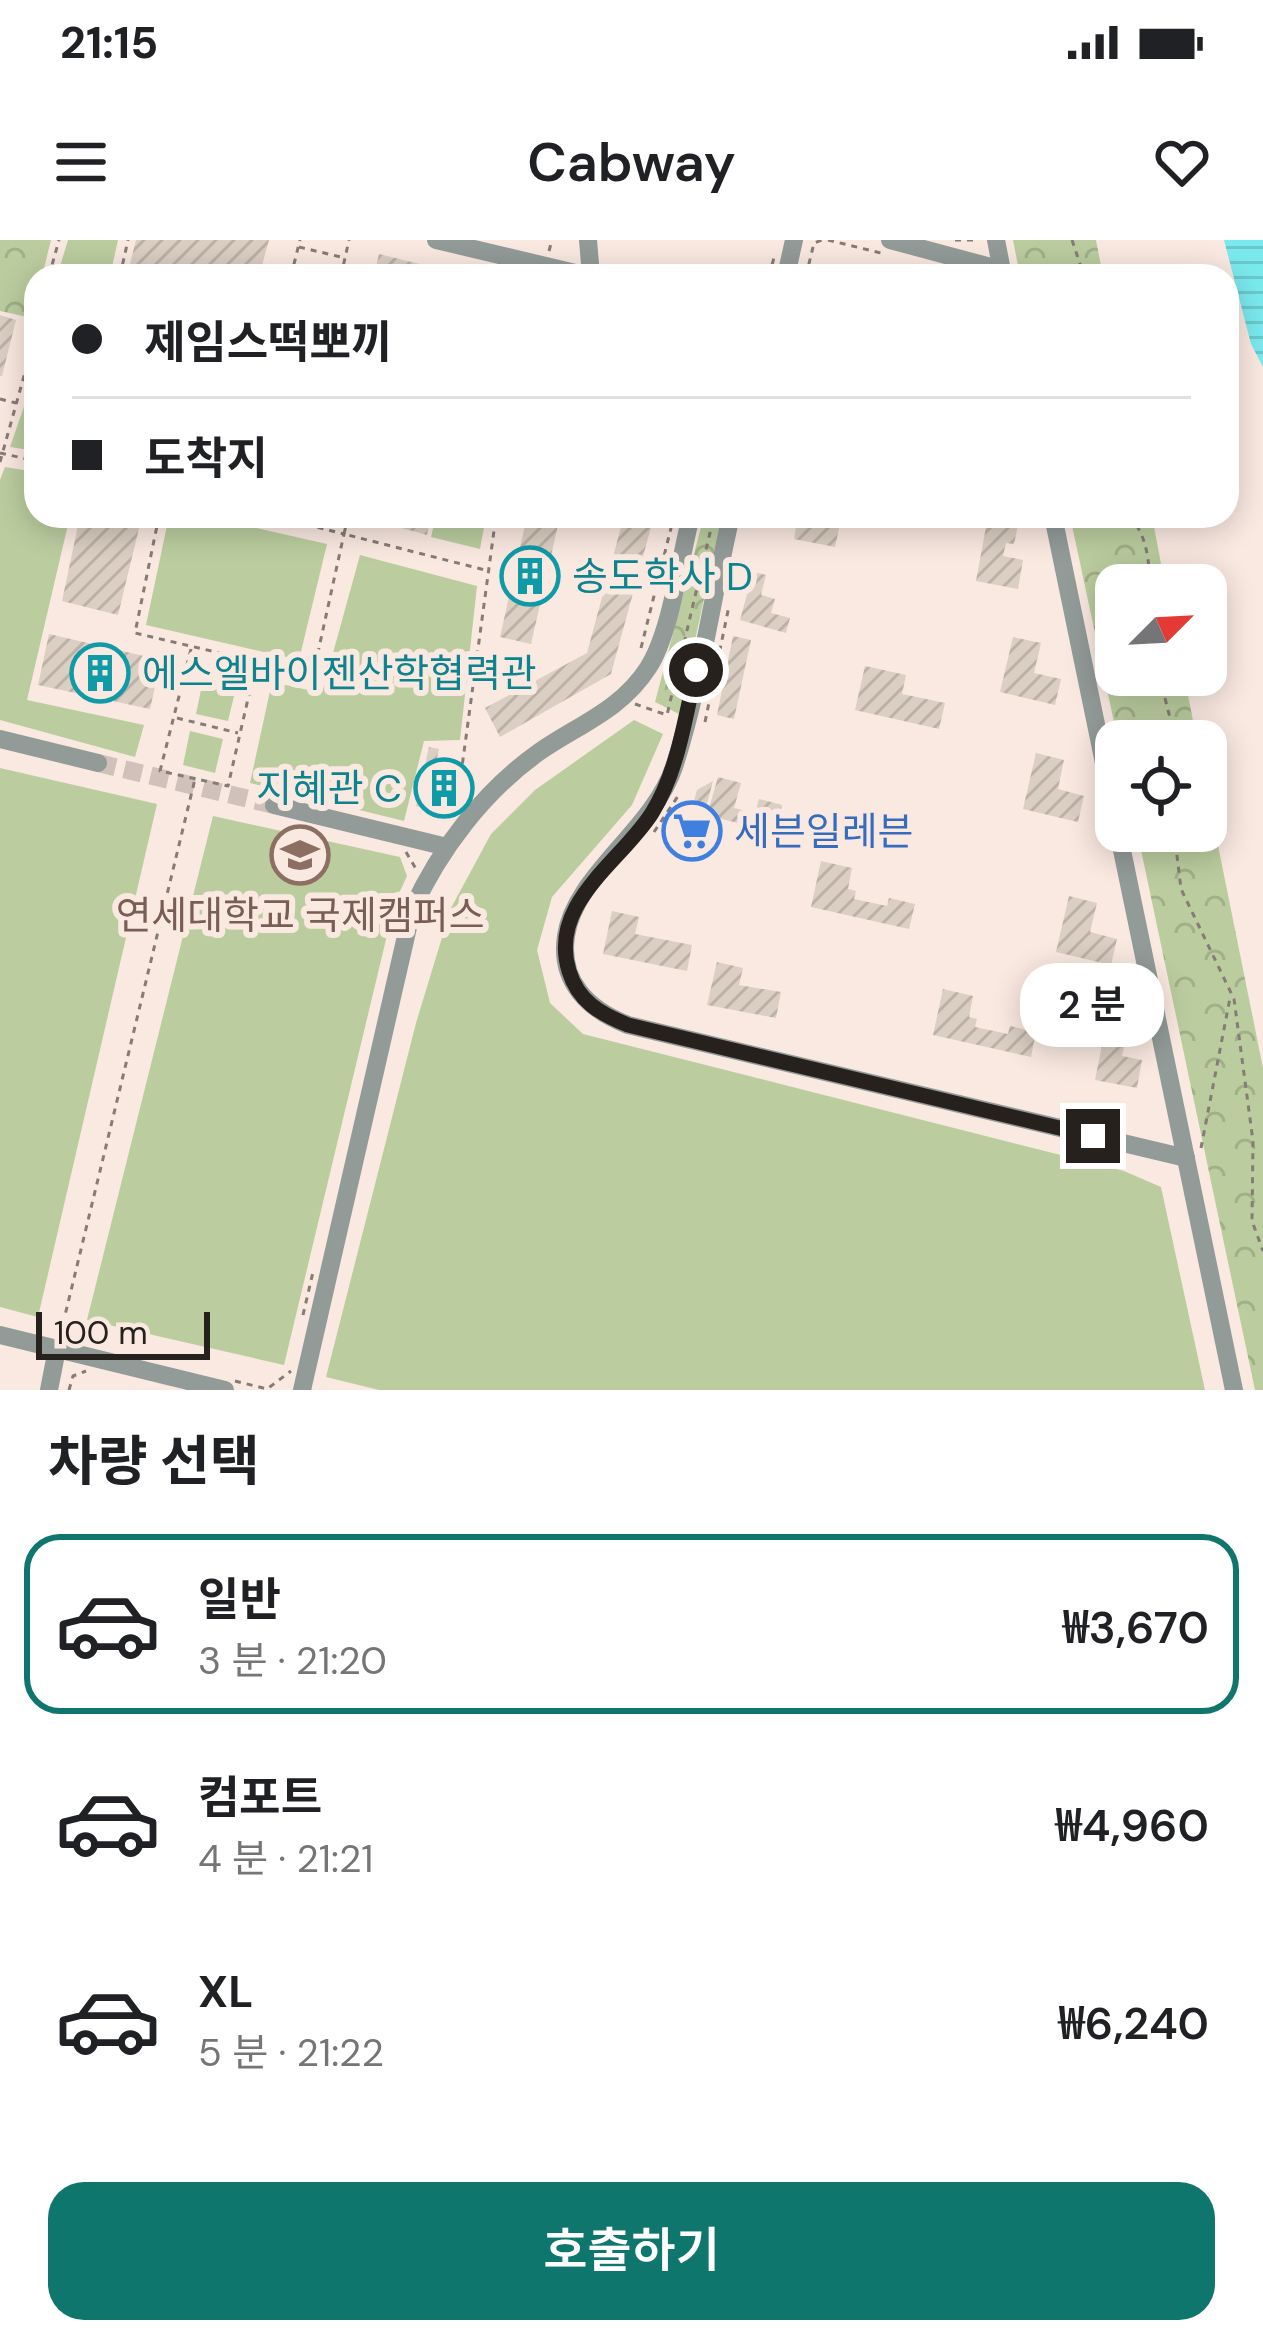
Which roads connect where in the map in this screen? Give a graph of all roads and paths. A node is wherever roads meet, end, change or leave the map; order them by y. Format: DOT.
graph roads {
  1 [pos="300,240"];
  2 [pos="349,240"];
  3 [pos="436,240"];
  4 [pos="822,240"];
  5 [pos="890,240"];
  6 [pos="955,240"];
  7 [pos="977,240"];
  8 [pos="298,247"];
  9 [pos="345,259"];
  10 [pos="294,264"];
  11 [pos="344,264"];
  12 [pos="539,264"];
  13 [pos="809,264"];
  14 [pos="971,264"];
  15 [pos="24,380"];
  16 [pos="0,399"];
  17 [pos="18,403"];
  18 [pos="2,453"];
  19 [pos="0,462"];
  20 [pos="157,528"];
  21 [pos="321,528"];
  22 [pos="345,528"];
  23 [pos="494,528"];
  24 [pos="671,528"];
  25 [pos="688,528"];
  26 [pos="711,528"];
  27 [pos="728,528"];
  28 [pos="1055,528"];
  29 [pos="1139,528"];
  30 [pos="344,534"];
  31 [pos="1149,564"];
  32 [pos="487,570"];
  33 [pos="191,647"];
  34 [pos="637,658"];
  35 [pos="256,662"];
  36 [pos="621,714"];
  37 [pos="174,717"];
  38 [pos="1095,720"];
  39 [pos="240,733"];
  40 [pos="0,739"];
  41 [pos="98,763"];
  42 [pos="195,779"];
  43 [pos="679,793"];
  44 [pos="274,805"];
  45 [pos="456,812"];
  46 [pos="645,842"];
  47 [pos="447,847"];
  48 [pos="403,848"];
  49 [pos="1123,852"];
  50 [pos="1177,852"];
  51 [pos="417,881"];
  52 [pos="1231,993"];
  53 [pos="1192,1157"];
  54 [pos="1263,1251"];
  55 [pos="318,1257"];
  56 [pos="302,1327"];
  57 [pos="0,1335"];
  58 [pos="64,1344"];
  59 [pos="292,1370"];
  60 [pos="224,1384"];
  61 [pos="49,1390"];
  62 [pos="302,1390"];
  63 [pos="1234,1390"];
  1 -- 8 [label="path"];
  2 -- 9 [label="path"];
  3 -- 12 [label="street"];
  4 -- 13 [label="path"];
  5 -- 14 [label="street"];
  6 -- 7 [label="path"];
  8 -- 9 [label="path"];
  8 -- 10 [label="path"];
  9 -- 11 [label="path"];
  15 -- 17 [label="path"];
  16 -- 17 [label="path"];
  17 -- 18 [label="path"];
  18 -- 19 [label="path"];
  20 -- 33 [label="path"];
  21 -- 30 [label="path"];
  22 -- 30 [label="path"];
  23 -- 32 [label="path"];
  24 -- 34 [label="path"];
  25 -- 47 [label="street"];
  26 -- 36 [label="path"];
  27 -- 53 [label="street"];
  28 -- 38 [label="street"];
  29 -- 31 [label="path"];
  30 -- 32 [label="path"];
  30 -- 35 [label="path"];
  32 -- 45 [label="path"];
  33 -- 35 [label="path"];
  33 -- 37 [label="path"];
  35 -- 39 [label="path"];
  37 -- 39 [label="path"];
  37 -- 42 [label="path"];
  39 -- 42 [label="path"];
  40 -- 41 [label="street"];
  42 -- 58 [label="path"];
  43 -- 46 [label="path"];
  44 -- 47 [label="street"];
  47 -- 62 [label="street"];
  48 -- 51 [label="path"];
  49 -- 53 [label="street"];
  50 -- 52 [label="path"];
  52 -- 53 [label="path"];
  52 -- 54 [label="path"];
  53 -- 63 [label="street"];
  55 -- 56 [label="path"];
  57 -- 58 [label="street"];
  58 -- 60 [label="street"];
  58 -- 61 [label="street"];
  59 -- 60 [label="path"];
}
